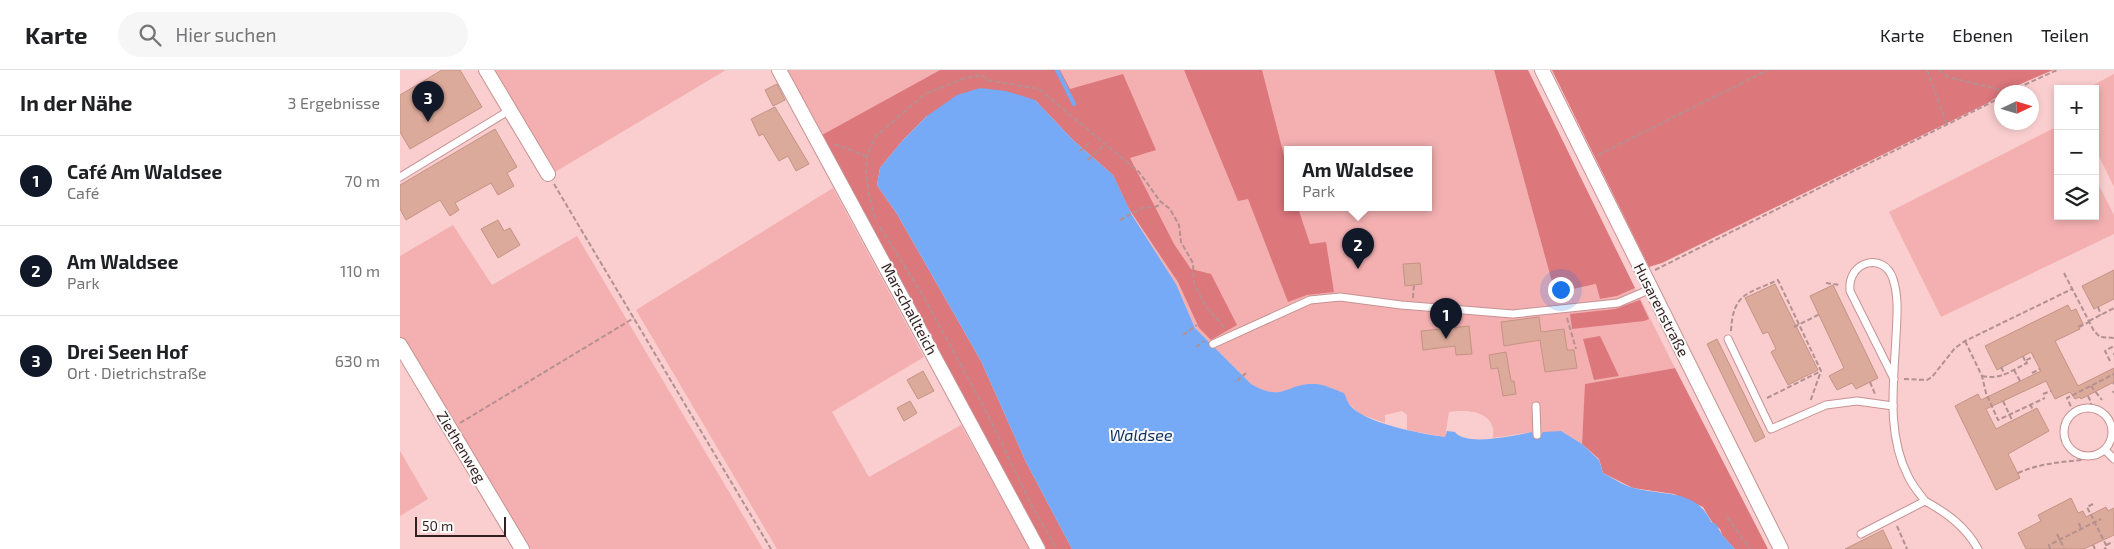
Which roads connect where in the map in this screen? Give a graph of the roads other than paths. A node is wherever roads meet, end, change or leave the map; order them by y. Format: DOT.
graph roads {
  1 [pos="486,70"];
  2 [pos="779,70"];
  3 [pos="1542,70"];
  4 [pos="510,110"];
  5 [pos="401,174"];
  6 [pos="548,174"];
  7 [pos="1651,290"];
  8 [pos="1728,339"];
  9 [pos="1211,340"];
  10 [pos="400,345"];
  11 [pos="1894,379"];
  12 [pos="1536,406"];
  13 [pos="1893,406"];
  14 [pos="1538,435"];
  15 [pos="2105,450"];
  16 [pos="2114,459"];
  17 [pos="1925,501"];
  18 [pos="1861,534"];
  19 [pos="522,549"];
  20 [pos="1038,549"];
  21 [pos="1780,549"];
  22 [pos="1978,549"];
  1 -- 4 [label="street"];
  2 -- 20 [label="street, Marschallteich"];
  3 -- 7 [label="street, Husarenstraße"];
  4 -- 5 [label="lane"];
  4 -- 6 [label="street"];
  7 -- 9 [label="lane"];
  7 -- 21 [label="street, Husarenstraße"];
  8 -- 13 [label="lane"];
  10 -- 19 [label="street, Ziethenweg"];
  11 -- 11 [label="lane"];
  11 -- 13 [label="lane"];
  12 -- 14 [label="lane"];
  13 -- 17 [label="lane"];
  15 -- 15 [label="lane"];
  15 -- 16 [label="lane"];
  17 -- 18 [label="lane"];
  17 -- 22 [label="lane"];
}
